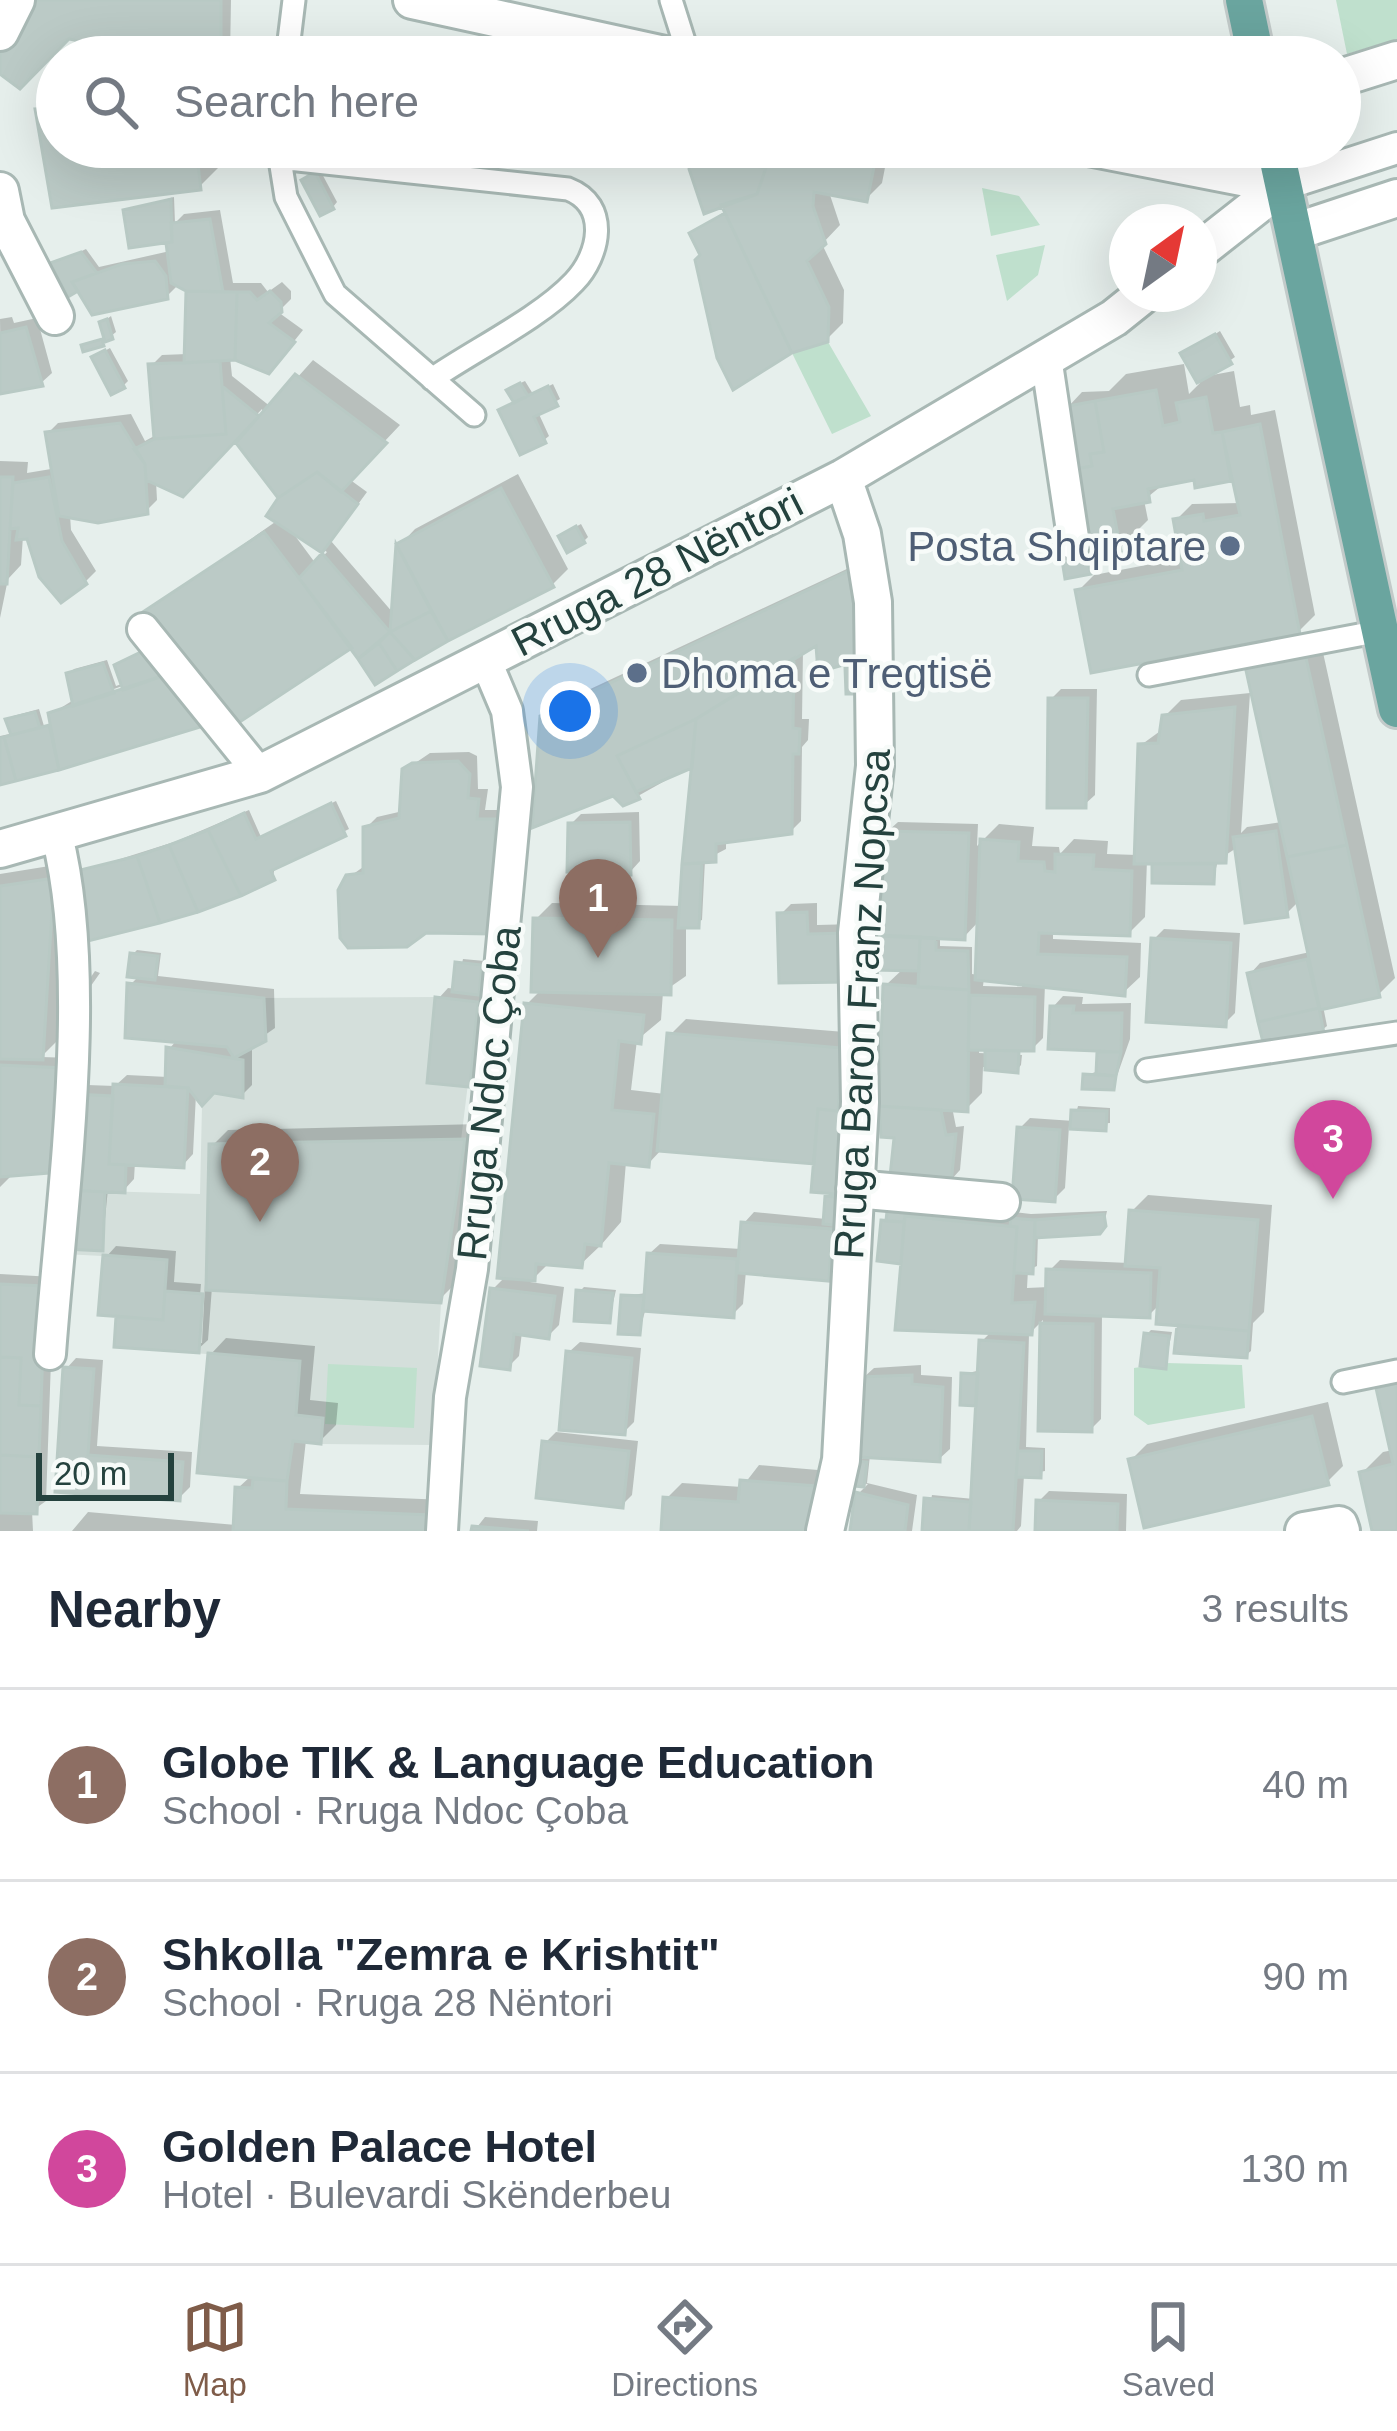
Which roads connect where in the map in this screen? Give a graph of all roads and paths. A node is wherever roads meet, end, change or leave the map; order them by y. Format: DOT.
graph roads {
  1 [pos="16,0"];
  2 [pos="294,0"];
  3 [pos="412,0"];
  4 [pos="671,0"];
  5 [pos="1244,0"];
  6 [pos="0,32"];
  7 [pos="289,36"];
  8 [pos="577,36"];
  9 [pos="682,36"];
  10 [pos="1252,36"];
  11 [pos="1397,60"];
  12 [pos="1361,71"];
  13 [pos="1397,148"];
  14 [pos="1361,160"];
  15 [pos="281,168"];
  16 [pos="403,168"];
  17 [pos="1190,168"];
  18 [pos="1279,168"];
  19 [pos="1335,168"];
  20 [pos="1283,185"];
  21 [pos="0,191"];
  22 [pos="1397,198"];
  23 [pos="1294,232"];
  24 [pos="1217,237"];
  25 [pos="1116,312"];
  26 [pos="55,316"];
  27 [pos="1046,357"];
  28 [pos="432,379"];
  29 [pos="474,415"];
  30 [pos="843,478"];
  31 [pos="1074,544"];
  32 [pos="143,629"];
  33 [pos="1387,645"];
  34 [pos="485,659"];
  35 [pos="1149,675"];
  36 [pos="1397,709"];
  37 [pos="260,775"];
  38 [pos="57,836"];
  39 [pos="0,849"];
  40 [pos="1397,1033"];
  41 [pos="1148,1070"];
  42 [pos="855,1189"];
  43 [pos="1001,1202"];
  44 [pos="50,1354"];
  45 [pos="1397,1371"];
  46 [pos="1343,1382"];
  47 [pos="442,1531"];
  48 [pos="825,1531"];
  49 [pos="1304,1531"];
  50 [pos="1341,1531"];
  1 -- 6 [label="street"];
  2 -- 7 [label="lane"];
  3 -- 8 [label="street"];
  4 -- 9 [label="lane"];
  5 -- 10 [label="main road"];
  11 -- 12 [label="street"];
  13 -- 14 [label="street"];
  15 -- 28 [label="lane"];
  16 -- 28 [label="lane"];
  17 -- 20 [label="street"];
  18 -- 20 [label="main road"];
  19 -- 20 [label="street"];
  20 -- 23 [label="main road"];
  20 -- 24 [label="street"];
  21 -- 26 [label="street"];
  22 -- 23 [label="street"];
  23 -- 33 [label="main road"];
  25 -- 27 [label="street, Rruga 28 Nëntori"];
  27 -- 30 [label="street, Rruga 28 Nëntori"];
  27 -- 31 [label="street"];
  28 -- 29 [label="lane"];
  30 -- 34 [label="street, Rruga 28 Nëntori"];
  30 -- 42 [label="street, Rruga Baron Franz Nopcsa"];
  32 -- 37 [label="street"];
  33 -- 35 [label="lane"];
  33 -- 36 [label="main road"];
  34 -- 37 [label="street, Rruga 28 Nëntori"];
  34 -- 47 [label="street, Rruga Ndoc Çoba"];
  37 -- 38 [label="street, Rruga 28 Nëntori"];
  38 -- 39 [label="street, Rruga 28 Nëntori"];
  38 -- 44 [label="street"];
  40 -- 41 [label="lane"];
  42 -- 43 [label="street"];
  42 -- 48 [label="street, Rruga Baron Franz Nopcsa"];
  45 -- 46 [label="lane"];
  49 -- 50 [label="street"];
}
